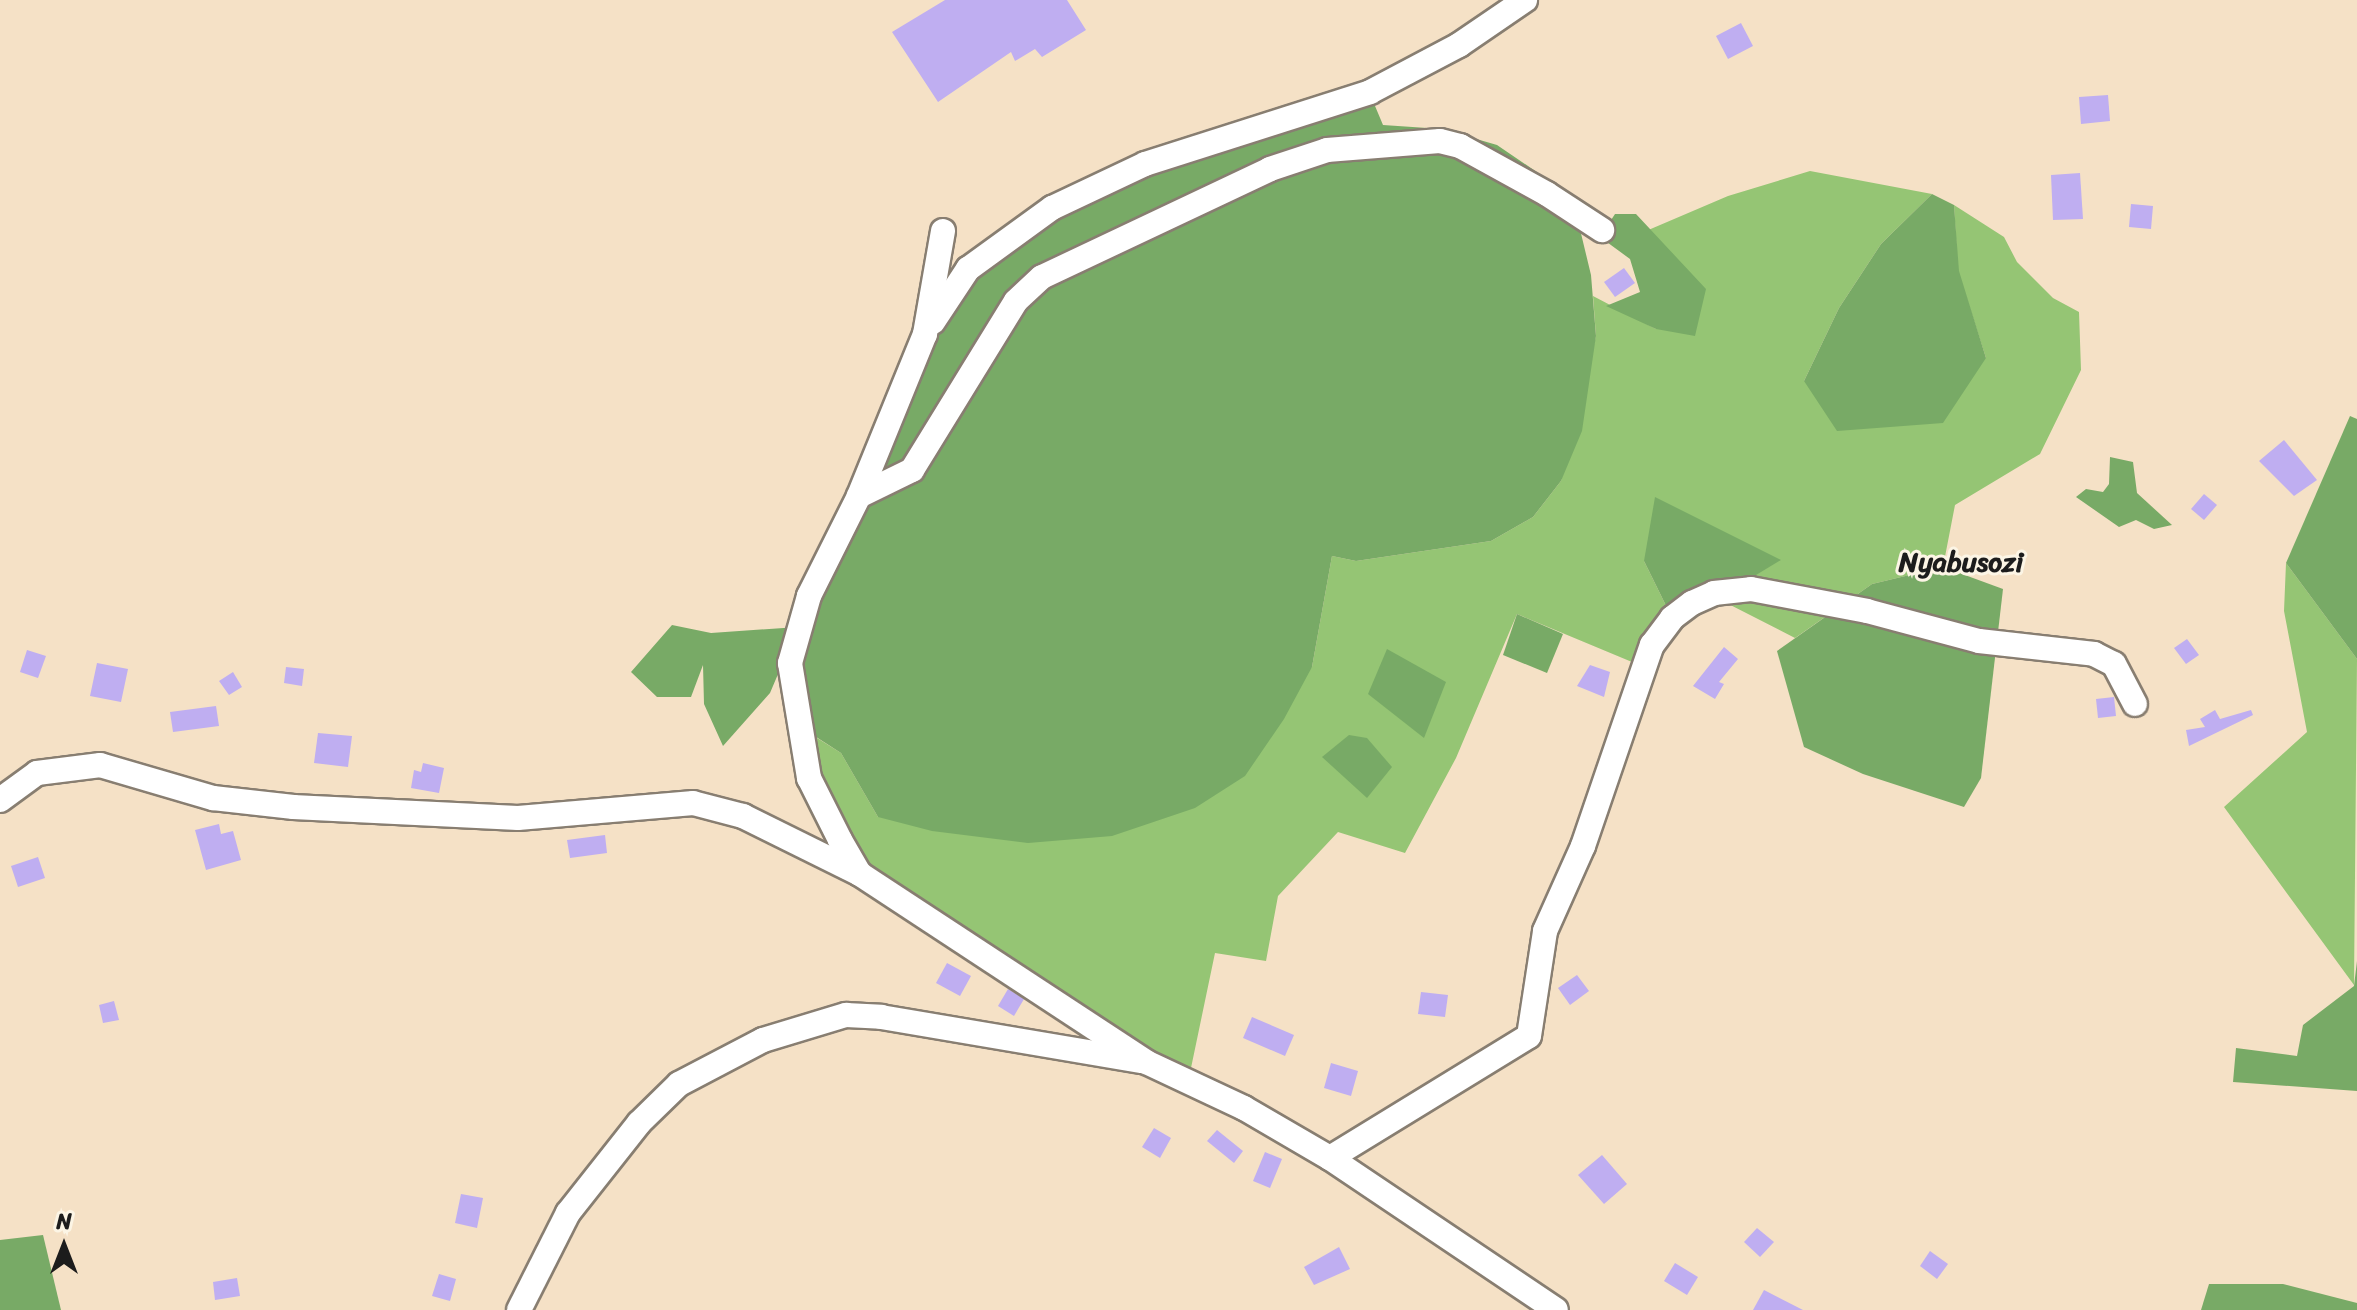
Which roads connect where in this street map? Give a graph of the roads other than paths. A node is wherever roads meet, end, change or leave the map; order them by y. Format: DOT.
graph roads {
  1 [pos="1525,0"];
  2 [pos="1602,230"];
  3 [pos="943,231"];
  4 [pos="925,334"];
  5 [pos="859,496"];
  6 [pos="2135,704"];
  7 [pos="0,800"];
  8 [pos="860,874"];
  9 [pos="1146,1062"];
  10 [pos="1330,1158"];
  11 [pos="519,1310"];
  12 [pos="1556,1310"];
  1 -- 4 [label="street"];
  2 -- 5 [label="street"];
  3 -- 4 [label="street"];
  4 -- 5 [label="street"];
  5 -- 8 [label="street"];
  6 -- 10 [label="street"];
  7 -- 8 [label="street"];
  8 -- 9 [label="street"];
  9 -- 10 [label="street"];
  9 -- 11 [label="street"];
  10 -- 12 [label="street"];
}
